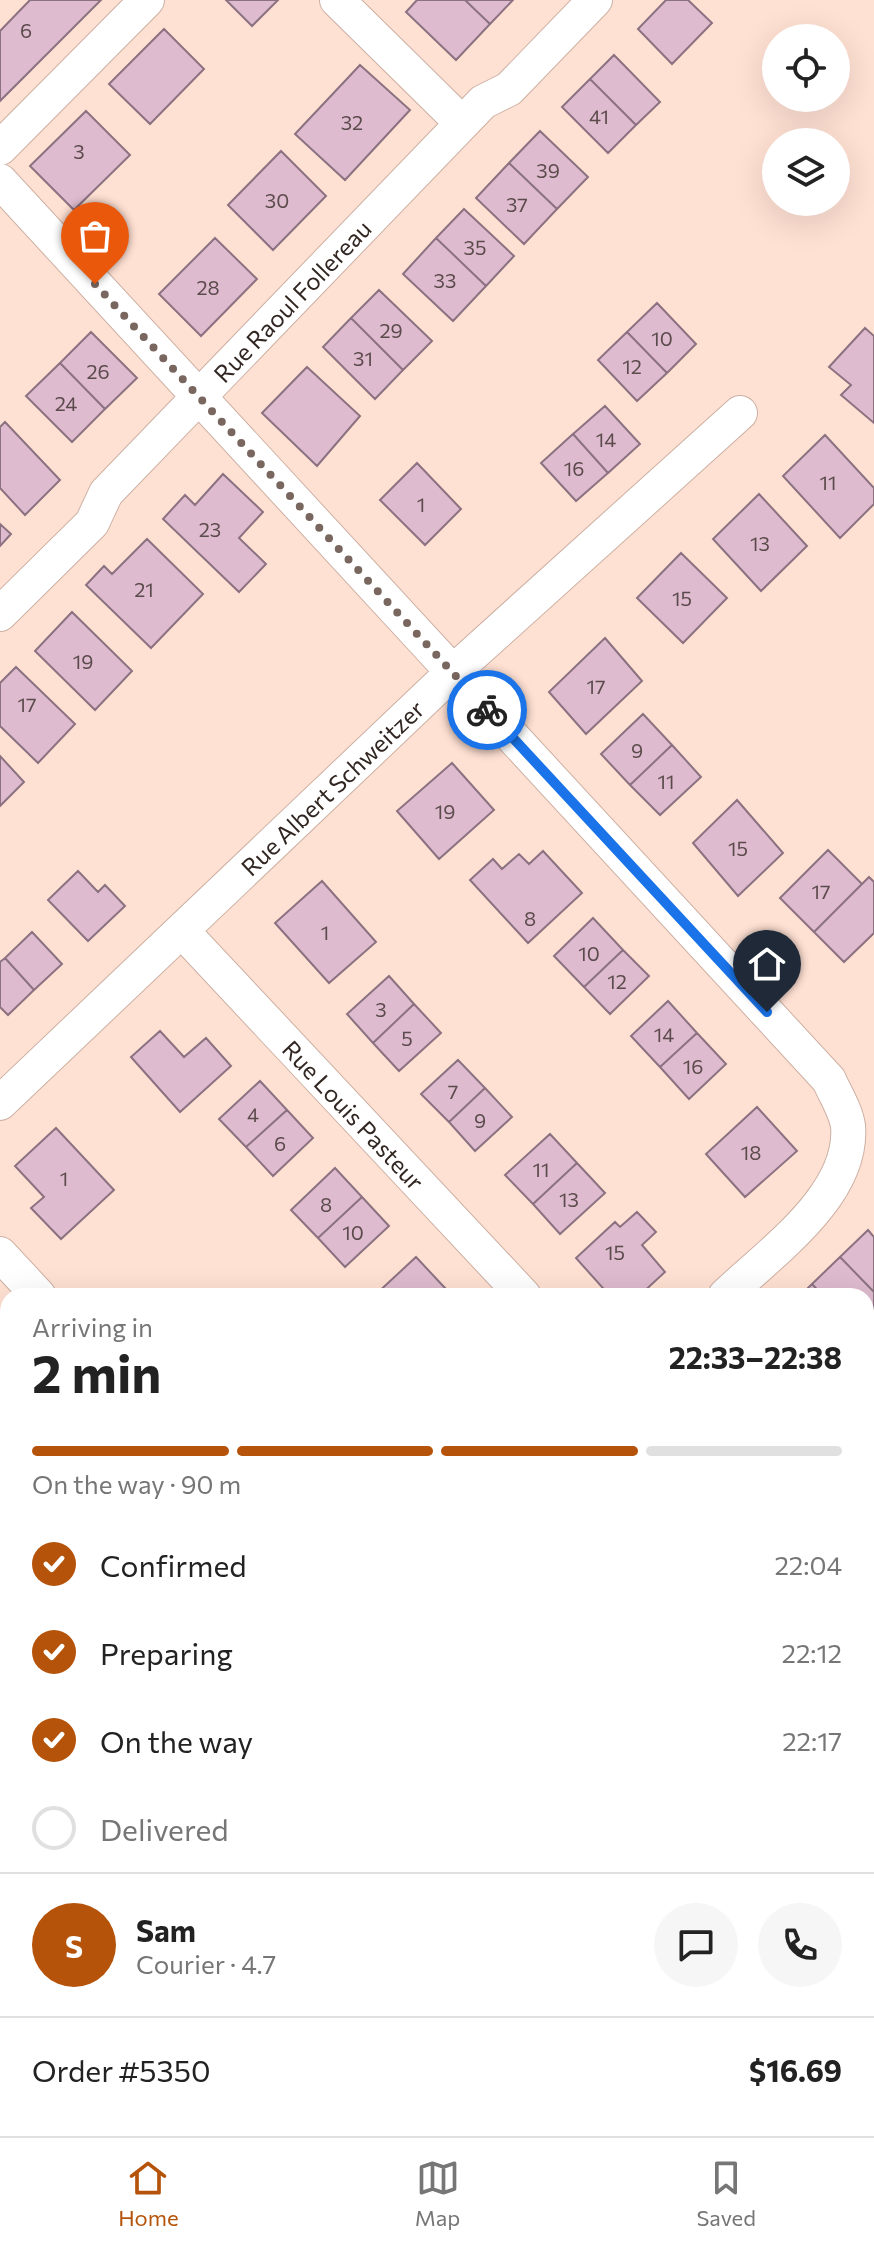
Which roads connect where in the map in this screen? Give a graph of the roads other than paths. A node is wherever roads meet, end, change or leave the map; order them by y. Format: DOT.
graph roads {
  1 [pos="147,0"];
  2 [pos="337,0"];
  3 [pos="595,0"];
  4 [pos="462,123"];
  5 [pos="0,148"];
  6 [pos="0,181"];
  7 [pos="199,397"];
  8 [pos="740,413"];
  9 [pos="0,614"];
  10 [pos="453,672"];
  11 [pos="183,932"];
  12 [pos="0,1103"];
  13 [pos="861,1120"];
  14 [pos="0,1254"];
  15 [pos="32,1288"];
  16 [pos="517,1288"];
  17 [pos="733,1288"];
  1 -- 5 [label="street"];
  2 -- 4 [label="street"];
  3 -- 4 [label="street, Rue Raoul Follereau"];
  4 -- 7 [label="street, Rue Raoul Follereau"];
  6 -- 7 [label="street"];
  7 -- 9 [label="street, Rue Raoul Follereau"];
  7 -- 10 [label="street"];
  8 -- 10 [label="street, Rue Albert Schweitzer"];
  10 -- 11 [label="street, Rue Albert Schweitzer"];
  10 -- 13 [label="street"];
  11 -- 12 [label="street, Rue Albert Schweitzer"];
  11 -- 16 [label="street, Rue Louis Pasteur"];
  13 -- 17 [label="street"];
  14 -- 15 [label="street"];
}
